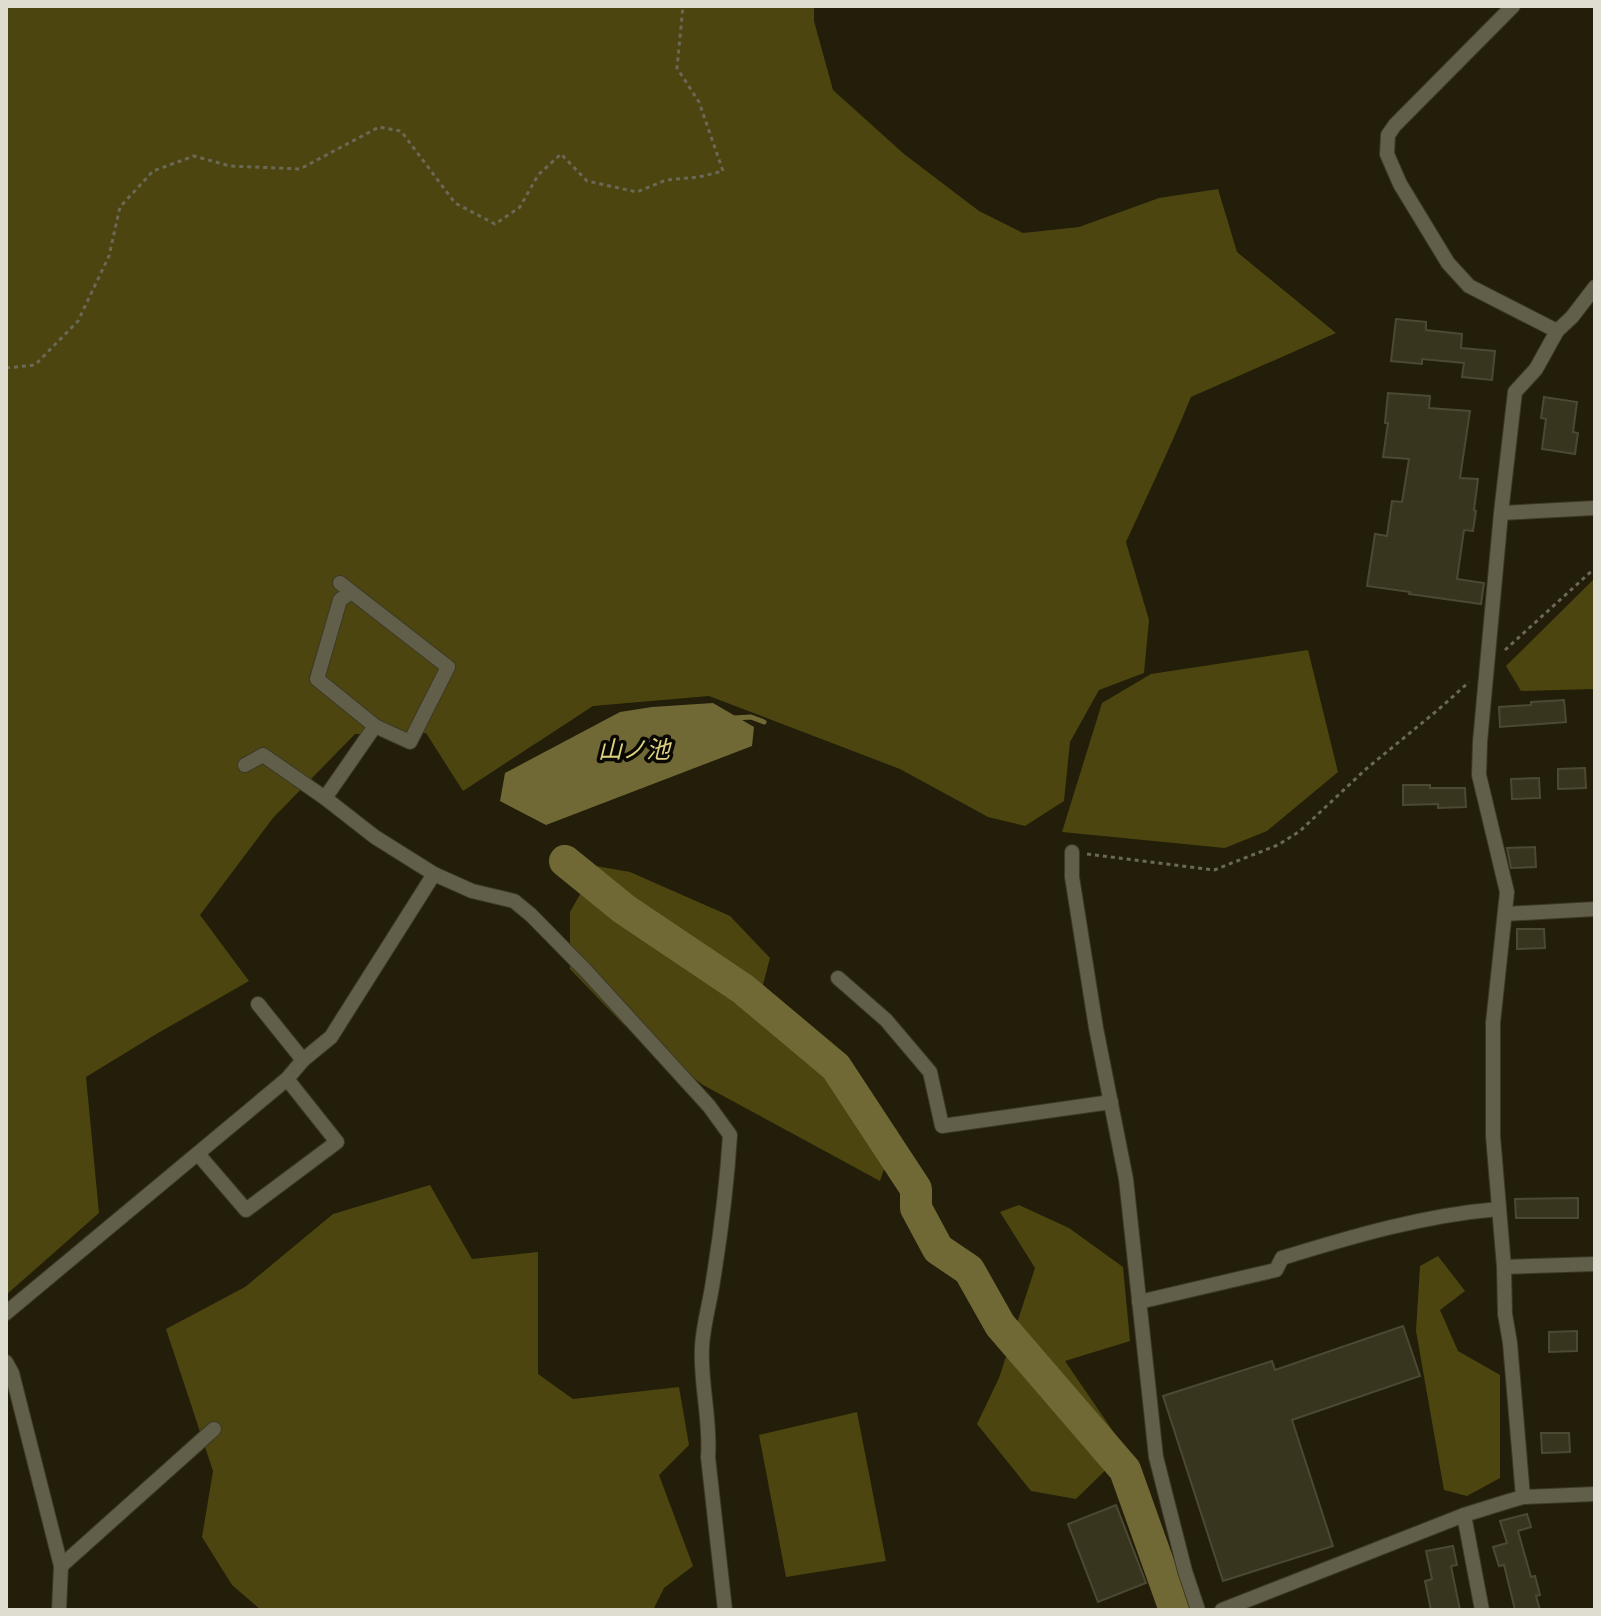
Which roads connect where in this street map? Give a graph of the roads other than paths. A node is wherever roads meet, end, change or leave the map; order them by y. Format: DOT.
graph roads {
  1 [pos="1513,6"];
  2 [pos="1595,287"];
  3 [pos="1557,331"];
  4 [pos="1595,508"];
  5 [pos="1501,513"];
  6 [pos="375,726"];
  7 [pos="245,765"];
  8 [pos="325,798"];
  9 [pos="1072,852"];
  10 [pos="434,874"];
  11 [pos="1595,909"];
  12 [pos="1505,914"];
  13 [pos="838,978"];
  14 [pos="258,1004"];
  15 [pos="303,1060"];
  16 [pos="287,1079"];
  17 [pos="1111,1102"];
  18 [pos="198,1154"];
  19 [pos="1499,1209"];
  20 [pos="1595,1264"];
  21 [pos="1504,1267"];
  22 [pos="1139,1302"];
  23 [pos="6,1313"];
  24 [pos="6,1362"];
  25 [pos="214,1429"];
  26 [pos="1595,1494"];
  27 [pos="1523,1497"];
  28 [pos="1464,1515"];
  29 [pos="61,1566"];
  30 [pos="59,1610"];
  31 [pos="725,1610"];
  32 [pos="1198,1610"];
  33 [pos="1222,1610"];
  34 [pos="1482,1610"];
  1 -- 3 [label="street"];
  2 -- 3 [label="street"];
  3 -- 5 [label="street"];
  4 -- 5 [label="street"];
  5 -- 12 [label="street"];
  6 -- 6 [label="street"];
  6 -- 8 [label="street"];
  7 -- 8 [label="street"];
  8 -- 10 [label="street"];
  9 -- 17 [label="street"];
  10 -- 15 [label="street"];
  10 -- 31 [label="street"];
  11 -- 12 [label="street"];
  12 -- 19 [label="street"];
  13 -- 17 [label="street"];
  14 -- 15 [label="street"];
  15 -- 16 [label="street"];
  16 -- 18 [label="street"];
  16 -- 18 [label="street"];
  17 -- 22 [label="street"];
  18 -- 23 [label="street"];
  19 -- 21 [label="street"];
  19 -- 22 [label="street"];
  20 -- 21 [label="street"];
  21 -- 27 [label="street"];
  22 -- 32 [label="street"];
  24 -- 29 [label="street"];
  25 -- 29 [label="street"];
  26 -- 27 [label="street"];
  27 -- 28 [label="street"];
  28 -- 33 [label="street"];
  28 -- 34 [label="street"];
  29 -- 30 [label="street"];
}
